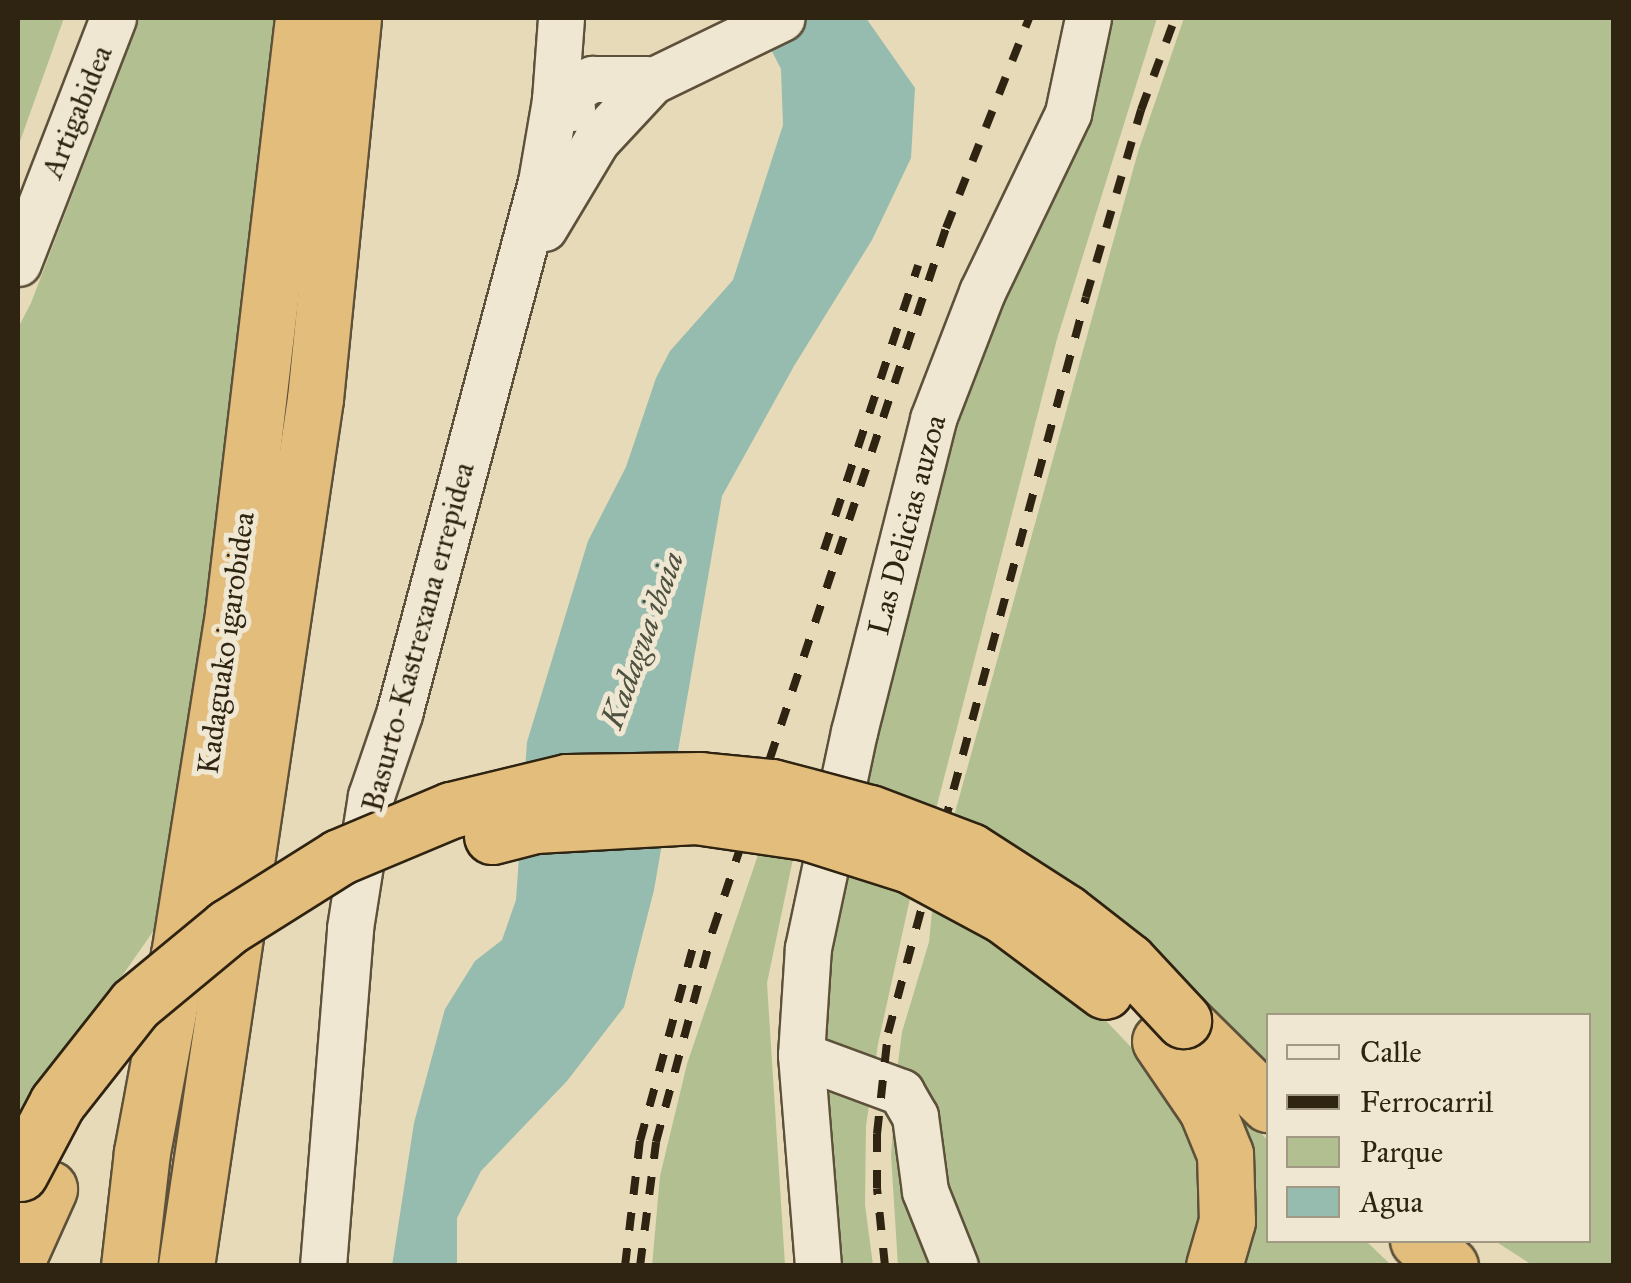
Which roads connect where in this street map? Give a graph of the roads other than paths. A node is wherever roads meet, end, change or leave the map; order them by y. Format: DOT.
graph roads {
  1 [pos="113,18"];
  2 [pos="303,18"];
  3 [pos="353,18"];
  4 [pos="561,18"];
  5 [pos="574,18"];
  6 [pos="782,18"];
  7 [pos="1088,18"];
  8 [pos="642,89"];
  9 [pos="555,100"];
  10 [pos="18,263"];
  11 [pos="509,295"];
  12 [pos="1172,1031"];
  13 [pos="801,1055"];
  14 [pos="1266,1102"];
  15 [pos="29,1180"];
  16 [pos="1221,1243"];
  17 [pos="1422,1243"];
  18 [pos="18,1258"];
  19 [pos="129,1266"];
  20 [pos="186,1266"];
  21 [pos="322,1266"];
  22 [pos="818,1266"];
  23 [pos="955,1266"];
  24 [pos="1450,1266"];
  1 -- 10 [label="street, Artigabidea"];
  2 -- 19 [label="highway, Kadaguako igarobidea"];
  3 -- 20 [label="highway, Kadaguako igarobidea"];
  4 -- 9 [label="street, Basurto-Kastrexana errepidea"];
  5 -- 8 [label="street"];
  6 -- 8 [label="street"];
  7 -- 13 [label="street, Las Delicias auzoa"];
  8 -- 9 [label="street"];
  8 -- 11 [label="street"];
  9 -- 11 [label="street, Basurto-Kastrexana errepidea"];
  11 -- 21 [label="street, Basurto-Kastrexana errepidea"];
  12 -- 14 [label="highway"];
  12 -- 15 [label="highway, bridge"];
  12 -- 16 [label="highway"];
  13 -- 22 [label="street, Las Delicias auzoa"];
  13 -- 23 [label="street"];
  15 -- 18 [label="highway"];
  17 -- 24 [label="highway"];
}
